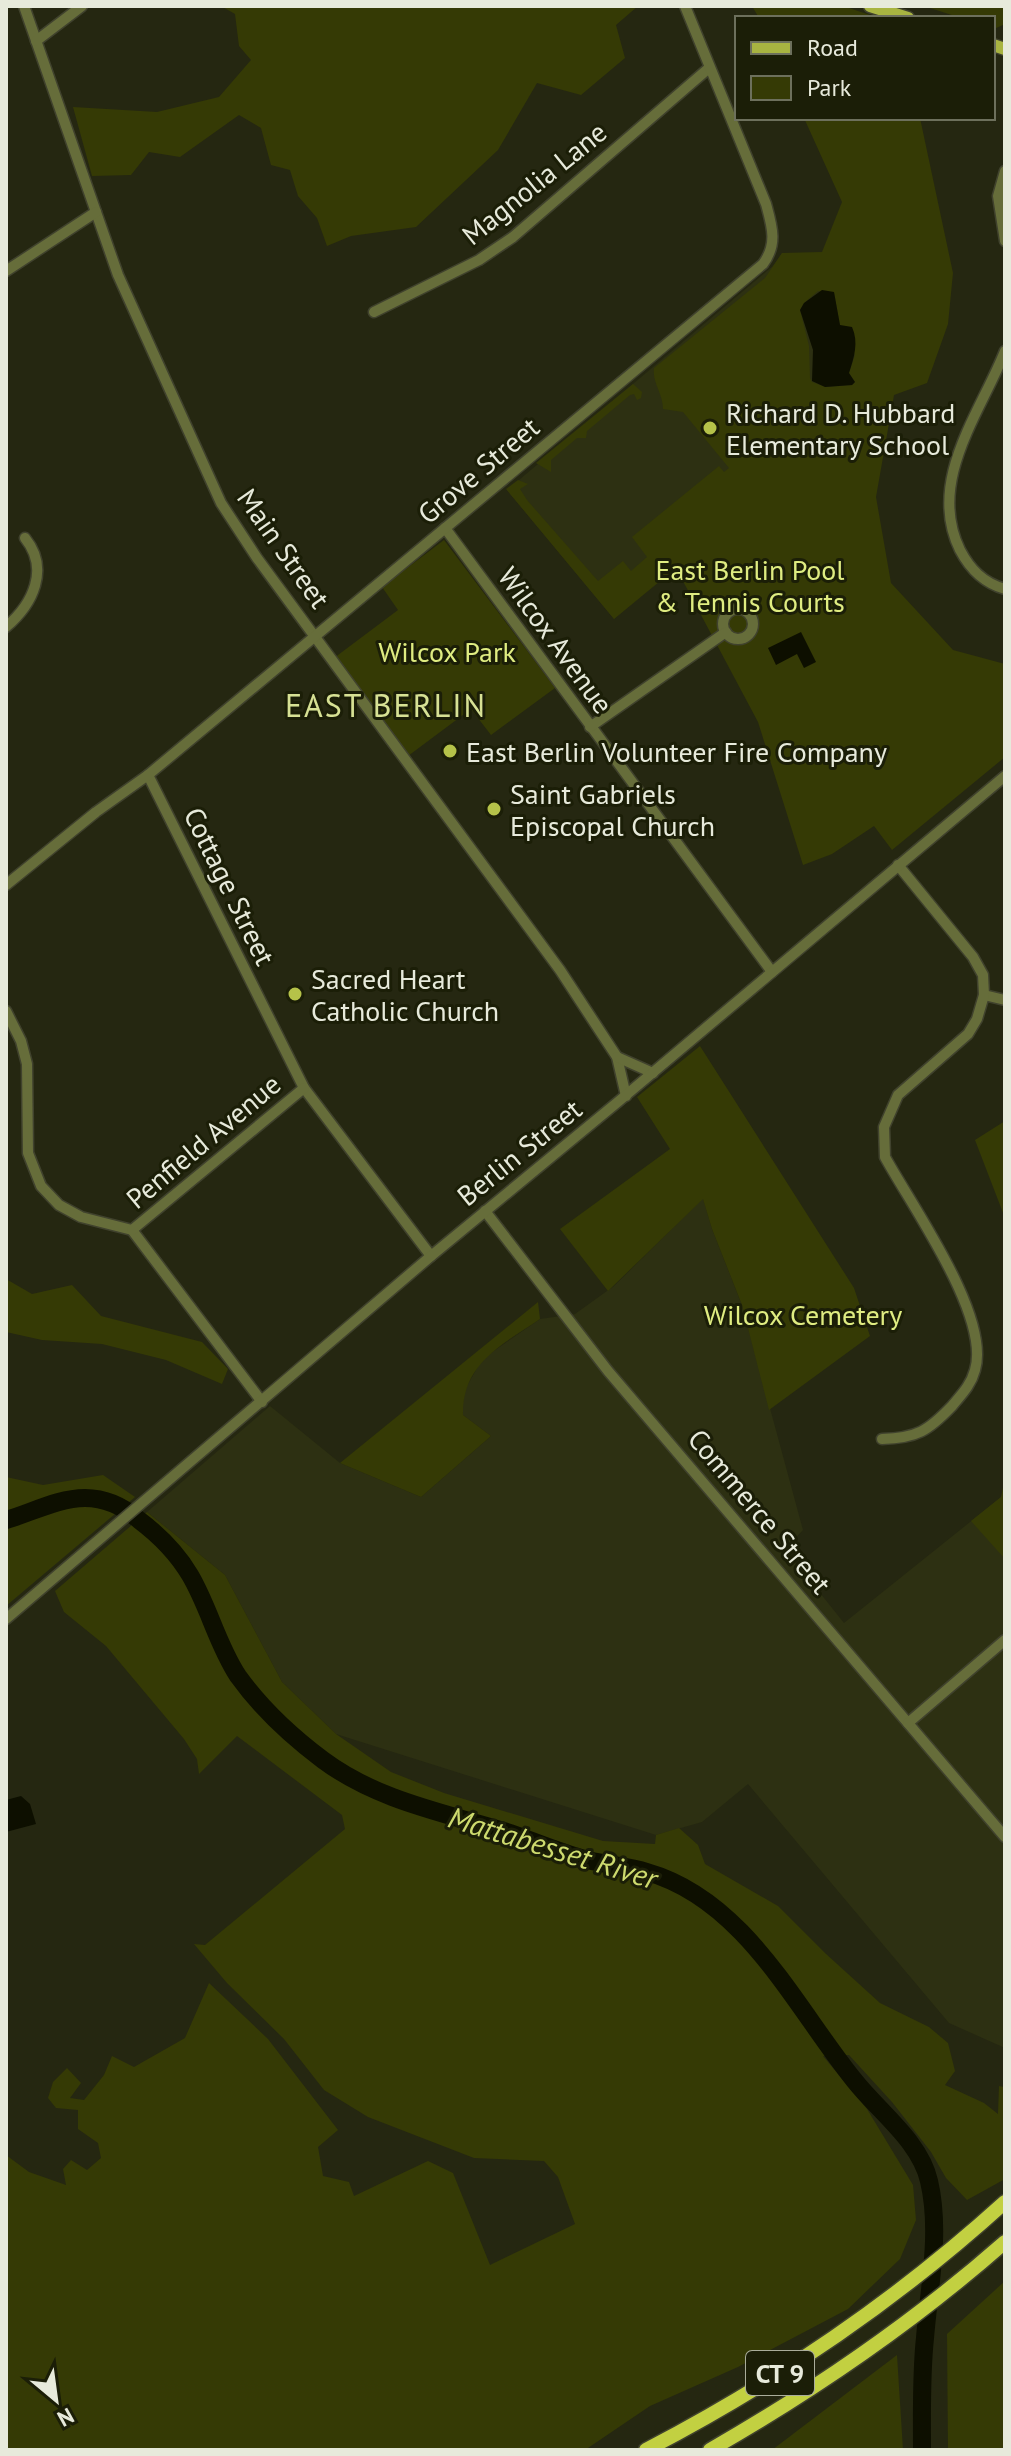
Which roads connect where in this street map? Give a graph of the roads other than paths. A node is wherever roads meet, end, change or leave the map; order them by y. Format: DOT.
graph roads {
  1 [pos="24,6"];
  2 [pos="82,6"];
  3 [pos="685,6"];
  4 [pos="870,6"];
  5 [pos="902,16"];
  6 [pos="36,41"];
  7 [pos="709,68"];
  8 [pos="1005,171"];
  9 [pos="96,212"];
  10 [pos="1005,241"];
  11 [pos="6,271"];
  12 [pos="374,312"];
  13 [pos="1005,351"];
  14 [pos="445,528"];
  15 [pos="25,538"];
  16 [pos="1005,589"];
  17 [pos="6,627"];
  18 [pos="726,632"];
  19 [pos="315,635"];
  20 [pos="590,727"];
  21 [pos="148,775"];
  22 [pos="1005,776"];
  23 [pos="898,865"];
  24 [pos="6,885"];
  25 [pos="772,972"];
  26 [pos="984,995"];
  27 [pos="1005,1000"];
  28 [pos="6,1011"];
  29 [pos="617,1057"];
  30 [pos="653,1073"];
  31 [pos="304,1088"];
  32 [pos="626,1096"];
  33 [pos="485,1211"];
  34 [pos="132,1230"];
  35 [pos="431,1256"];
  36 [pos="262,1402"];
  37 [pos="882,1439"];
  38 [pos="6,1619"];
  39 [pos="1005,1640"];
  40 [pos="908,1723"];
  41 [pos="1005,1837"];
  42 [pos="1005,2202"];
  43 [pos="1005,2242"];
  44 [pos="646,2450"];
  45 [pos="710,2450"];
  1 -- 6 [label="street, Main Street"];
  2 -- 6 [label="street"];
  3 -- 7 [label="street, Grove Street"];
  4 -- 5 [label="main road"];
  6 -- 9 [label="street, Main Street"];
  7 -- 12 [label="street, Magnolia Lane"];
  7 -- 14 [label="street, Grove Street"];
  8 -- 10 [label="street"];
  9 -- 11 [label="street"];
  9 -- 19 [label="street, Main Street"];
  13 -- 16 [label="street"];
  14 -- 19 [label="street, Grove Street"];
  14 -- 20 [label="street, Wilcox Avenue"];
  15 -- 17 [label="street"];
  18 -- 20 [label="street"];
  19 -- 21 [label="street, Grove Street"];
  19 -- 29 [label="street, Main Street"];
  20 -- 25 [label="street, Wilcox Avenue"];
  21 -- 24 [label="street, Grove Street"];
  21 -- 31 [label="street, Cottage Street"];
  22 -- 23 [label="street, Berlin Street"];
  23 -- 25 [label="street, Berlin Street"];
  23 -- 26 [label="street"];
  25 -- 30 [label="street, Berlin Street"];
  26 -- 27 [label="street"];
  26 -- 37 [label="street"];
  28 -- 34 [label="street"];
  29 -- 30 [label="street"];
  29 -- 32 [label="street, Main Street"];
  30 -- 32 [label="street, Berlin Street"];
  31 -- 34 [label="street, Penfield Avenue"];
  31 -- 35 [label="street, Cottage Street"];
  32 -- 33 [label="street, Berlin Street"];
  33 -- 35 [label="street, Berlin Street"];
  33 -- 40 [label="street, Commerce Street"];
  34 -- 36 [label="street"];
  35 -- 36 [label="street, Berlin Street"];
  36 -- 38 [label="street, Berlin Street"];
  39 -- 40 [label="street"];
  40 -- 41 [label="street, Commerce Street"];
  42 -- 44 [label="highway, CT 9"];
  43 -- 45 [label="highway, CT 9"];
}
